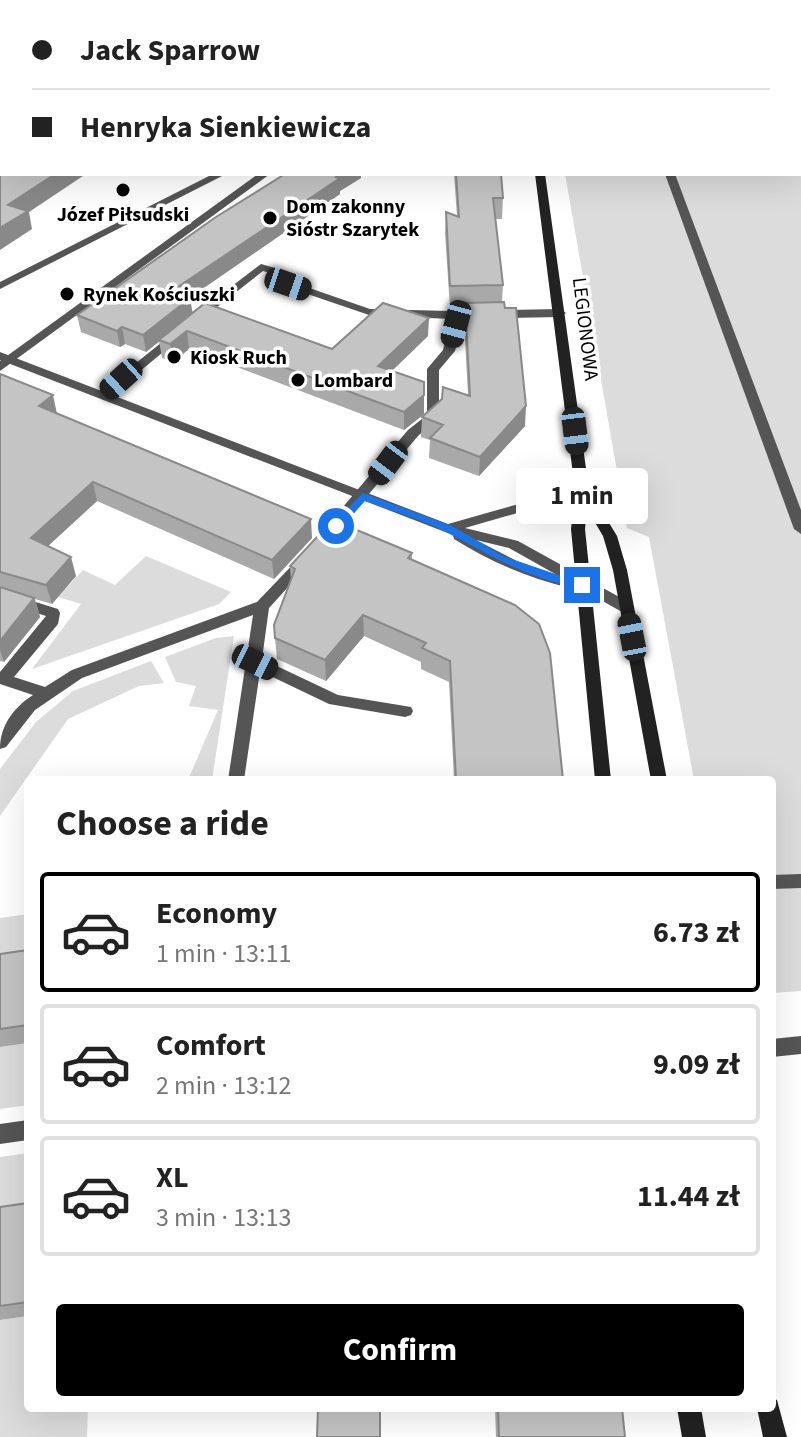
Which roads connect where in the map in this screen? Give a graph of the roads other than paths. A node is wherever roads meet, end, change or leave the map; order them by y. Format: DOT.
graph roads {
  1 [pos="217,176"];
  2 [pos="262,176"];
  3 [pos="540,176"];
  4 [pos="671,176"];
  5 [pos="0,286"];
  6 [pos="560,313"];
  7 [pos="450,315"];
  8 [pos="4,361"];
  9 [pos="104,395"];
  10 [pos="582,490"];
  11 [pos="363,496"];
  12 [pos="448,529"];
  13 [pos="801,529"];
  14 [pos="582,585"];
  15 [pos="0,596"];
  16 [pos="262,606"];
  17 [pos="627,608"];
  18 [pos="255,662"];
  19 [pos="2,678"];
  20 [pos="44,693"];
  21 [pos="405,711"];
  22 [pos="0,743"];
  23 [pos="237,776"];
  24 [pos="603,776"];
  25 [pos="658,776"];
  26 [pos="801,881"];
  27 [pos="776,882"];
  28 [pos="801,1045"];
  29 [pos="776,1048"];
  30 [pos="24,1131"];
  31 [pos="0,1134"];
  32 [pos="690,1412"];
  33 [pos="770,1412"];
  34 [pos="694,1437"];
  35 [pos="775,1437"];
  1 -- 5 [label="street"];
  2 -- 8 [label="street"];
  3 -- 6 [label="main road, LEGIONOWA"];
  4 -- 13 [label="street"];
  6 -- 7 [label="street"];
  6 -- 10 [label="main road, LEGIONOWA"];
  7 -- 9 [label="street"];
  7 -- 11 [label="street"];
  8 -- 9 [label="street"];
  9 -- 11 [label="street"];
  10 -- 12 [label="street"];
  10 -- 14 [label="main road, LEGIONOWA"];
  10 -- 17 [label="main road, LEGIONOWA"];
  11 -- 12 [label="street"];
  11 -- 16 [label="street"];
  12 -- 14 [label="street"];
  14 -- 17 [label="street"];
  14 -- 24 [label="main road, LEGIONOWA"];
  15 -- 19 [label="street"];
  16 -- 18 [label="street"];
  16 -- 20 [label="street"];
  17 -- 25 [label="main road, LEGIONOWA"];
  18 -- 21 [label="street"];
  18 -- 23 [label="street"];
  19 -- 20 [label="street"];
  20 -- 22 [label="street"];
  26 -- 27 [label="street"];
  28 -- 29 [label="street"];
  30 -- 31 [label="street"];
  32 -- 34 [label="main road"];
  33 -- 35 [label="main road"];
}
